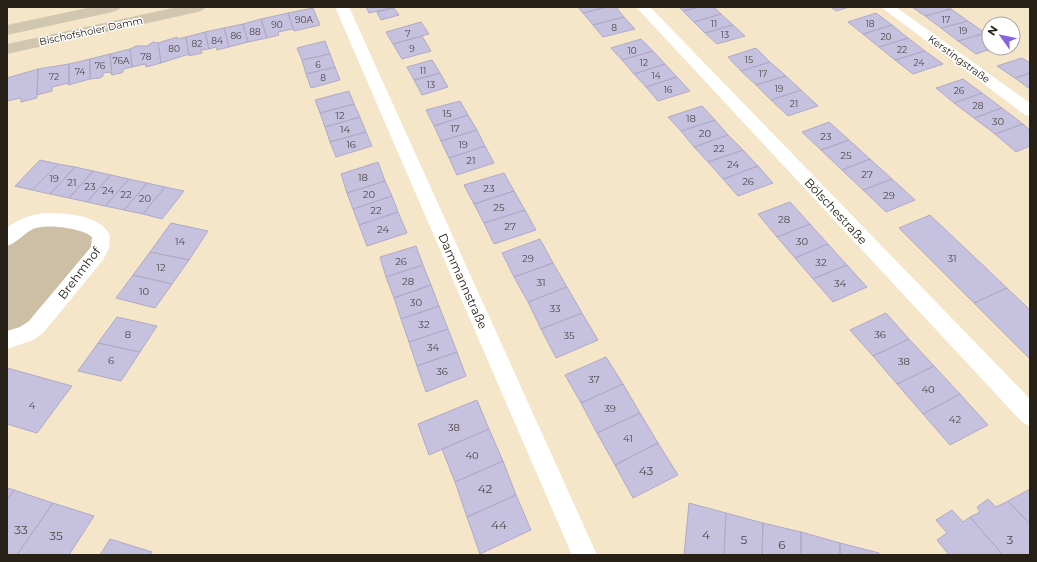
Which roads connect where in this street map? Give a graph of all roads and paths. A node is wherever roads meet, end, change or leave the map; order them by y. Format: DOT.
graph roads {
  1 [pos="113,7"];
  2 [pos="198,7"];
  3 [pos="342,7"];
  4 [pos="643,7"];
  5 [pos="888,7"];
  6 [pos="7,30"];
  7 [pos="7,49"];
  8 [pos="1030,111"];
  9 [pos="7,239"];
  10 [pos="7,340"];
  11 [pos="1030,415"];
  12 [pos="585,555"];
  1 -- 6 [label="main road, Bischofsholer Damm"];
  2 -- 7 [label="main road, Bischofsholer Damm"];
  3 -- 12 [label="street, Dammannstraße"];
  4 -- 11 [label="street, Bölschestraße"];
  5 -- 8 [label="street, Kerstingstraße"];
  9 -- 10 [label="street, Brehmhof"];
}
